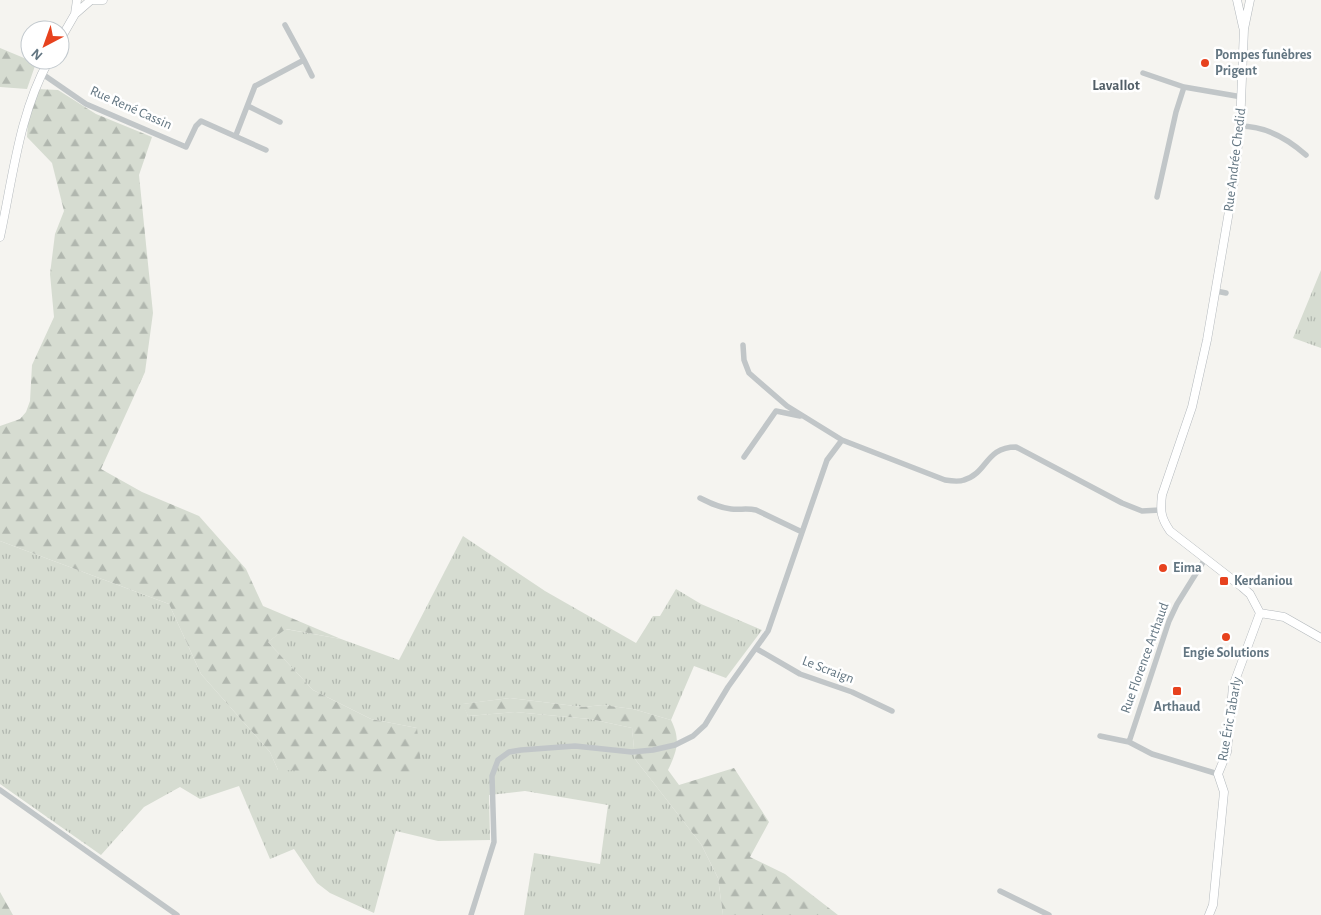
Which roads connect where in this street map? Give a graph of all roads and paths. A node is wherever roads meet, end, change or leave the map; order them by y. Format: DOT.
graph roads {
  1 [pos="77,0"];
  2 [pos="90,0"];
  3 [pos="103,0"];
  4 [pos="1237,0"];
  5 [pos="1250,0"];
  6 [pos="75,14"];
  7 [pos="70,23"];
  8 [pos="285,25"];
  9 [pos="1244,29"];
  10 [pos="304,60"];
  11 [pos="43,70"];
  12 [pos="41,73"];
  13 [pos="1143,73"];
  14 [pos="312,76"];
  15 [pos="1184,87"];
  16 [pos="1242,97"];
  17 [pos="248,106"];
  18 [pos="280,122"];
  19 [pos="1240,126"];
  20 [pos="236,136"];
  21 [pos="266,150"];
  22 [pos="1306,155"];
  23 [pos="1157,197"];
  24 [pos="0,237"];
  25 [pos="1216,291"];
  26 [pos="1226,293"];
  27 [pos="743,345"];
  28 [pos="805,417"];
  29 [pos="842,440"];
  30 [pos="744,456"];
  31 [pos="700,498"];
  32 [pos="1160,510"];
  33 [pos="802,532"];
  34 [pos="1205,559"];
  35 [pos="1260,613"];
  36 [pos="1321,638"];
  37 [pos="757,649"];
  38 [pos="892,711"];
  39 [pos="1100,736"];
  40 [pos="1129,742"];
  41 [pos="1218,774"];
  42 [pos="0,790"];
  43 [pos="1000,892"];
  44 [pos="177,915"];
  45 [pos="472,915"];
  46 [pos="1049,915"];
  47 [pos="1209,915"];
  1 -- 6 [label="street"];
  2 -- 3 [label="street"];
  2 -- 6 [label="street"];
  4 -- 9 [label="street, Rue Andrée Chedid"];
  5 -- 9 [label="street, Rue Andrée Chedid"];
  6 -- 7 [label="street"];
  8 -- 10 [label="street"];
  9 -- 16 [label="street, Rue Andrée Chedid"];
  10 -- 14 [label="street"];
  10 -- 17 [label="street"];
  11 -- 12 [label="street"];
  12 -- 20 [label="street, Rue René Cassin"];
  12 -- 24 [label="street"];
  13 -- 15 [label="street"];
  15 -- 16 [label="street"];
  15 -- 23 [label="street"];
  16 -- 19 [label="street, Rue Andrée Chedid"];
  17 -- 18 [label="street"];
  17 -- 20 [label="street"];
  19 -- 22 [label="street"];
  19 -- 25 [label="street, Rue Andrée Chedid"];
  20 -- 21 [label="street"];
  25 -- 26 [label="street"];
  25 -- 32 [label="street, Rue Andrée Chedid"];
  27 -- 28 [label="street"];
  28 -- 29 [label="street"];
  28 -- 30 [label="street"];
  29 -- 32 [label="street"];
  29 -- 33 [label="street"];
  31 -- 33 [label="street"];
  32 -- 34 [label="street"];
  33 -- 37 [label="street"];
  34 -- 35 [label="street"];
  34 -- 40 [label="street, Rue Florence Arthaud"];
  35 -- 36 [label="street"];
  35 -- 41 [label="street, Rue Éric Tabarly"];
  37 -- 38 [label="street, Le Scraign"];
  37 -- 45 [label="street"];
  39 -- 40 [label="street"];
  40 -- 41 [label="street"];
  41 -- 47 [label="street, Rue Éric Tabarly"];
  42 -- 44 [label="street"];
  43 -- 46 [label="street"];
}
